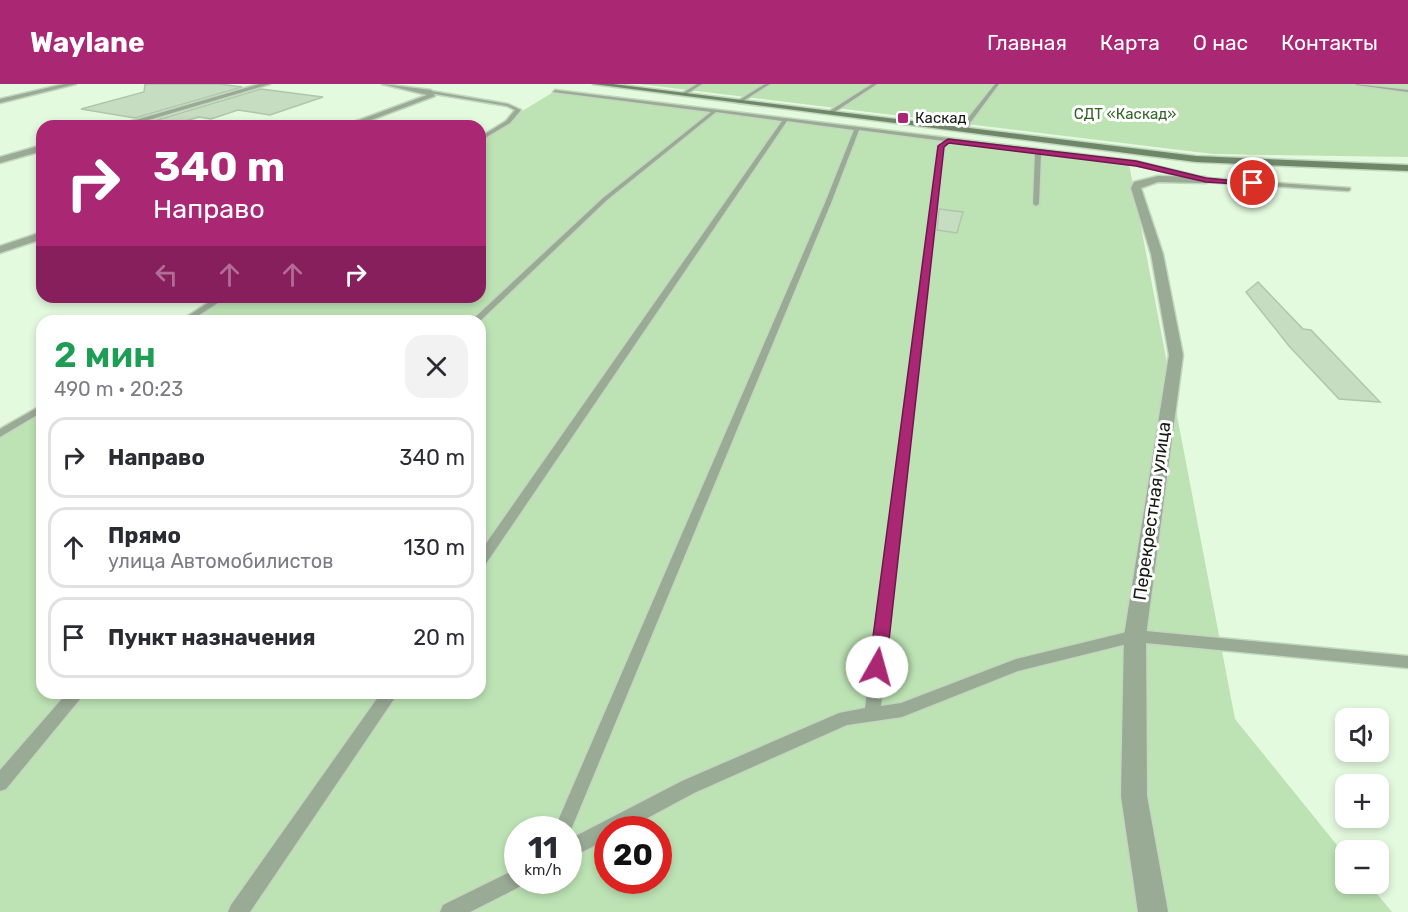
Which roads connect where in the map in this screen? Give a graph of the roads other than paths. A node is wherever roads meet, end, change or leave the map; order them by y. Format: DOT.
graph roads {
  1 [pos="73,84"];
  2 [pos="267,84"];
  3 [pos="385,84"];
  4 [pos="597,84"];
  5 [pos="700,84"];
  6 [pos="768,84"];
  7 [pos="875,84"];
  8 [pos="997,84"];
  9 [pos="1357,84"];
  10 [pos="555,91"];
  11 [pos="1408,91"];
  12 [pos="431,92"];
  13 [pos="683,94"];
  14 [pos="0,101"];
  15 [pos="738,102"];
  16 [pos="716,110"];
  17 [pos="831,112"];
  18 [pos="140,120"];
  19 [pos="363,120"];
  20 [pos="784,120"];
  21 [pos="856,130"];
  22 [pos="966,130"];
  23 [pos="486,135"];
  24 [pos="948,141"];
  25 [pos="36,150"];
  26 [pos="1038,150"];
  27 [pos="0,160"];
  28 [pos="1408,168"];
  29 [pos="1206,180"];
  30 [pos="1348,189"];
  31 [pos="1036,204"];
  32 [pos="36,237"];
  33 [pos="0,250"];
  34 [pos="213,303"];
  35 [pos="194,315"];
  36 [pos="481,315"];
  37 [pos="36,412"];
  38 [pos="0,434"];
  39 [pos="486,553"];
  40 [pos="1135,636"];
  41 [pos="1408,662"];
  42 [pos="72,699"];
  43 [pos="386,699"];
  44 [pos="872,714"];
  45 [pos="0,783"];
  46 [pos="569,816"];
  47 [pos="582,843"];
  48 [pos="504,884"];
  49 [pos="238,912"];
  50 [pos="450,912"];
  51 [pos="1153,912"];
  1 -- 14 [label="street"];
  2 -- 18 [label="street"];
  3 -- 12 [label="street"];
  4 -- 13 [label="street"];
  5 -- 13 [label="lane"];
  6 -- 15 [label="lane"];
  7 -- 17 [label="lane"];
  8 -- 22 [label="lane"];
  9 -- 11 [label="lane"];
  10 -- 16 [label="lane"];
  12 -- 19 [label="street"];
  12 -- 23 [label="lane"];
  13 -- 15 [label="street"];
  15 -- 17 [label="street"];
  16 -- 21 [label="lane"];
  16 -- 36 [label="lane"];
  17 -- 22 [label="street"];
  20 -- 39 [label="lane"];
  21 -- 24 [label="lane"];
  21 -- 46 [label="lane"];
  22 -- 28 [label="street"];
  24 -- 26 [label="lane"];
  24 -- 44 [label="lane"];
  25 -- 27 [label="street"];
  26 -- 29 [label="lane"];
  26 -- 31 [label="lane"];
  29 -- 30 [label="lane"];
  29 -- 40 [label="street, Перекрестная улица"];
  32 -- 33 [label="street"];
  34 -- 35 [label="lane"];
  37 -- 38 [label="lane"];
  40 -- 41 [label="lane"];
  40 -- 44 [label="lane"];
  40 -- 51 [label="street, Перекрестная улица"];
  42 -- 45 [label="lane"];
  43 -- 49 [label="lane"];
  44 -- 47 [label="lane"];
  48 -- 50 [label="lane"];
}
